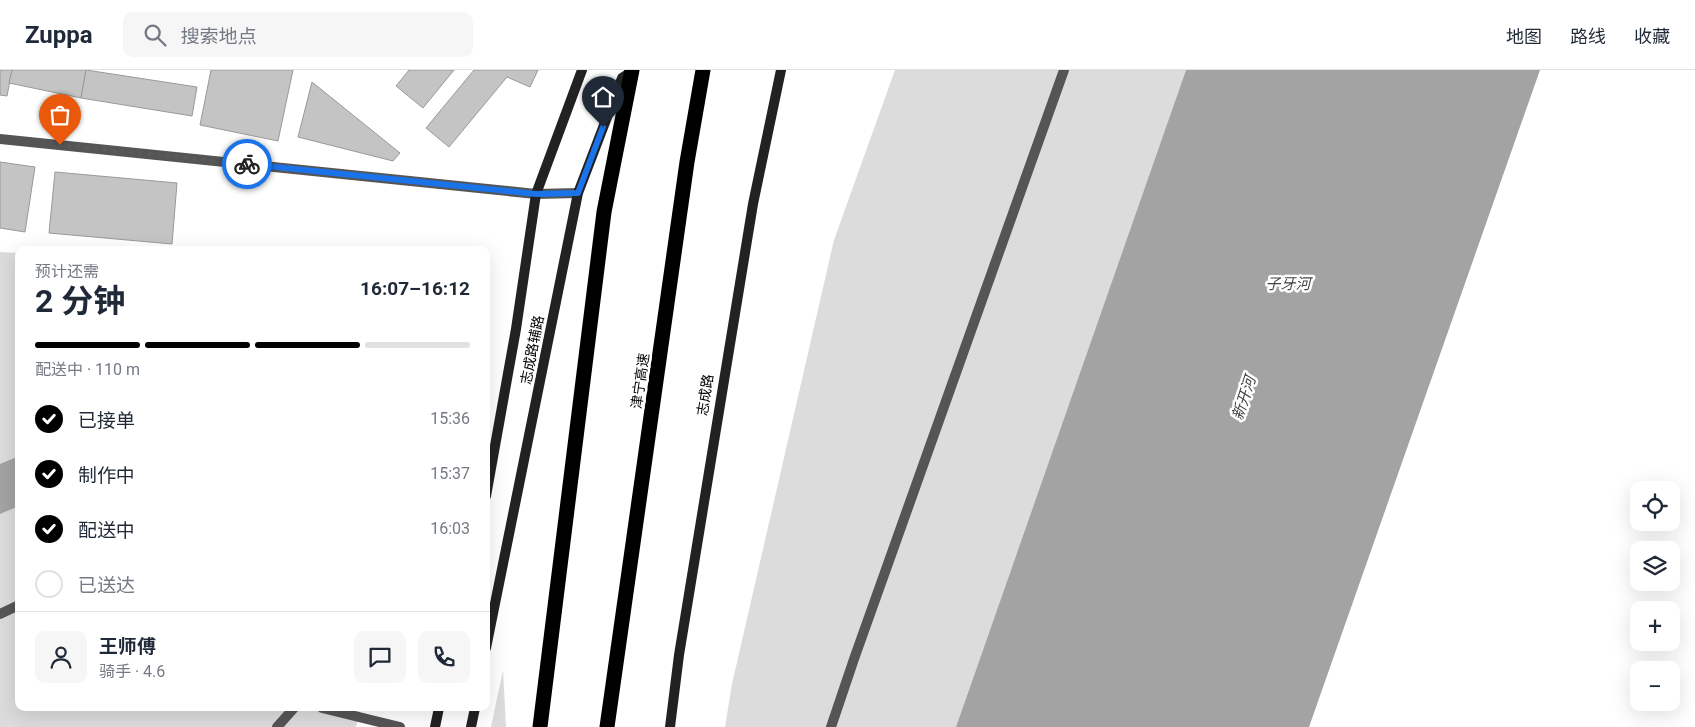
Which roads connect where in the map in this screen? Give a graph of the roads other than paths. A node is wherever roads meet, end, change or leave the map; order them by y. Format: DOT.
graph roads {
  1 [pos="582,70"];
  2 [pos="633,70"];
  3 [pos="703,70"];
  4 [pos="781,70"];
  5 [pos="1064,70"];
  6 [pos="0,139"];
  7 [pos="578,193"];
  8 [pos="536,194"];
  9 [pos="490,474"];
  10 [pos="15,607"];
  11 [pos="0,614"];
  12 [pos="490,628"];
  13 [pos="291,711"];
  14 [pos="334,711"];
  15 [pos="438,711"];
  16 [pos="475,711"];
  17 [pos="277,727"];
  18 [pos="400,727"];
  19 [pos="435,727"];
  20 [pos="472,727"];
  21 [pos="540,727"];
  22 [pos="607,727"];
  23 [pos="670,727"];
  24 [pos="831,727"];
  1 -- 8 [label="street"];
  2 -- 7 [label="street, 志成路辅路"];
  2 -- 21 [label="highway"];
  3 -- 22 [label="highway, 津宁高速"];
  4 -- 23 [label="street, 志成路"];
  5 -- 24 [label="street"];
  6 -- 8 [label="street"];
  7 -- 8 [label="street"];
  7 -- 12 [label="street, 志成路辅路"];
  8 -- 9 [label="street"];
  10 -- 11 [label="street"];
  13 -- 17 [label="street"];
  14 -- 18 [label="street"];
  15 -- 19 [label="street"];
  16 -- 20 [label="street"];
}
